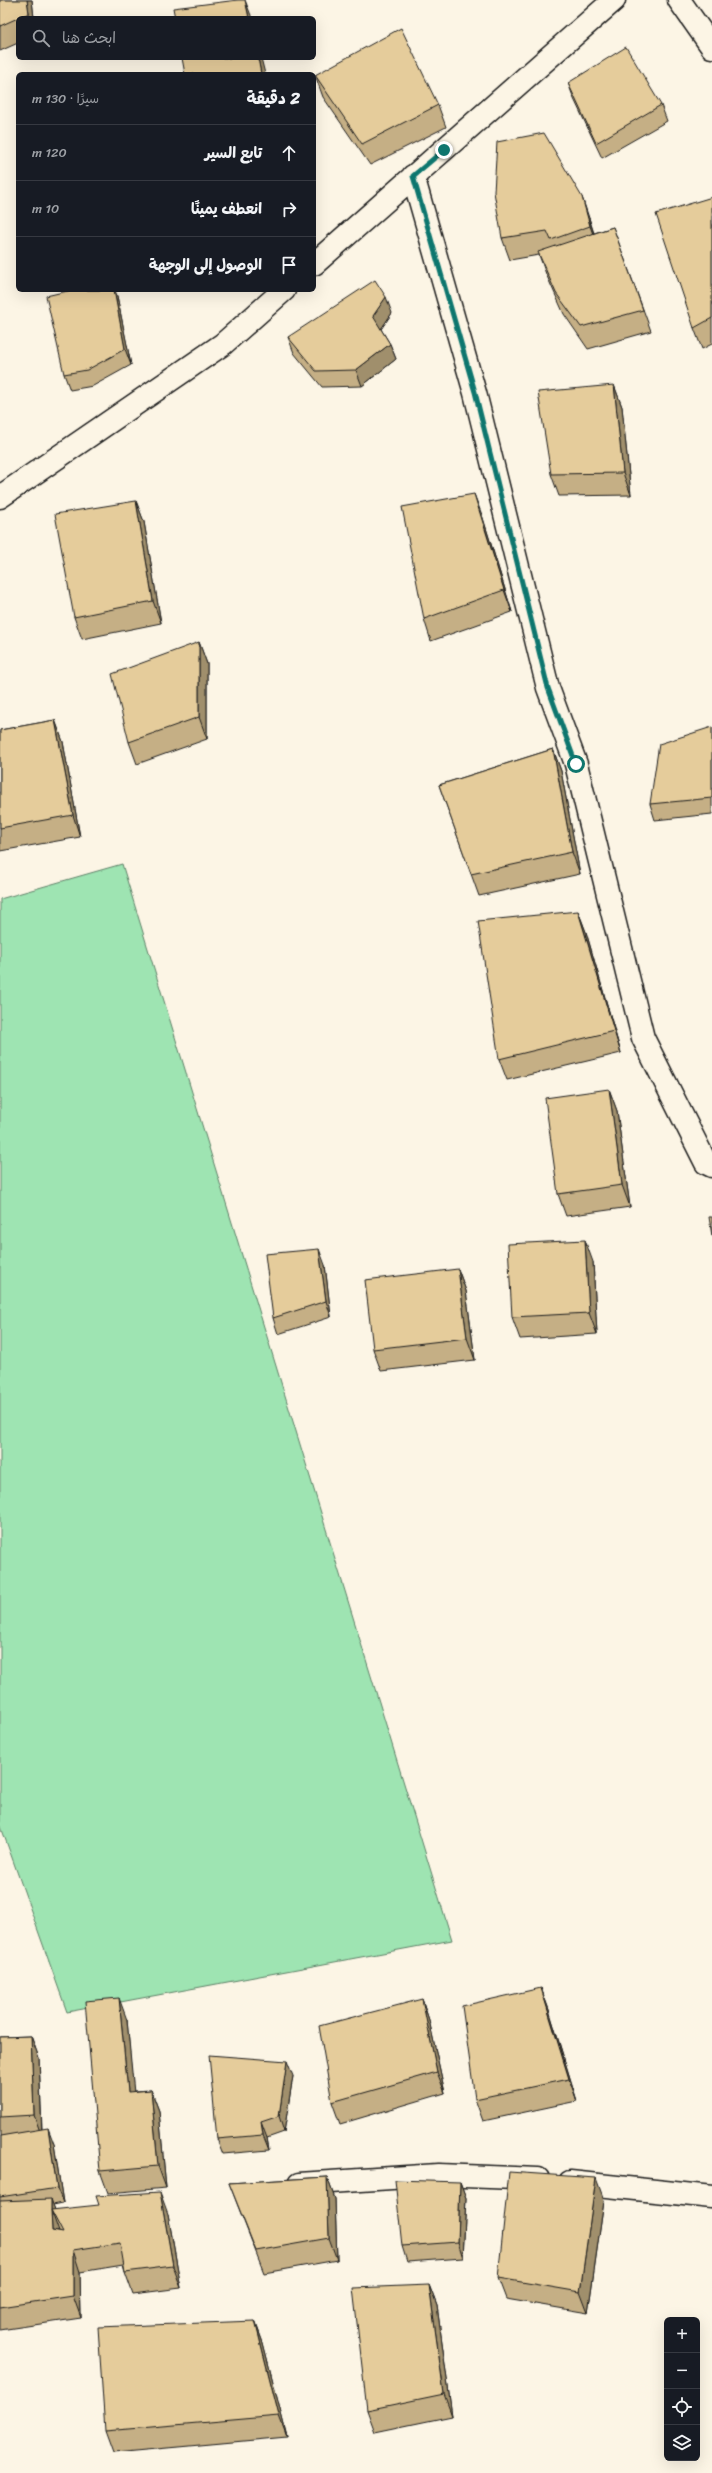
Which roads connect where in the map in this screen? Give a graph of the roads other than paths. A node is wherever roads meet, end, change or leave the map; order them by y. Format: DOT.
graph roads {
  1 [pos="614,0"];
  2 [pos="678,0"];
  3 [pos="712,47"];
  4 [pos="413,176"];
  5 [pos="316,262"];
  6 [pos="282,292"];
  7 [pos="0,497"];
  8 [pos="712,1166"];
  9 [pos="275,2186"];
  10 [pos="712,2197"];
  1 -- 4 [label="street"];
  2 -- 3 [label="street"];
  4 -- 5 [label="street"];
  4 -- 8 [label="street"];
  6 -- 7 [label="street"];
  9 -- 10 [label="street"];
}
